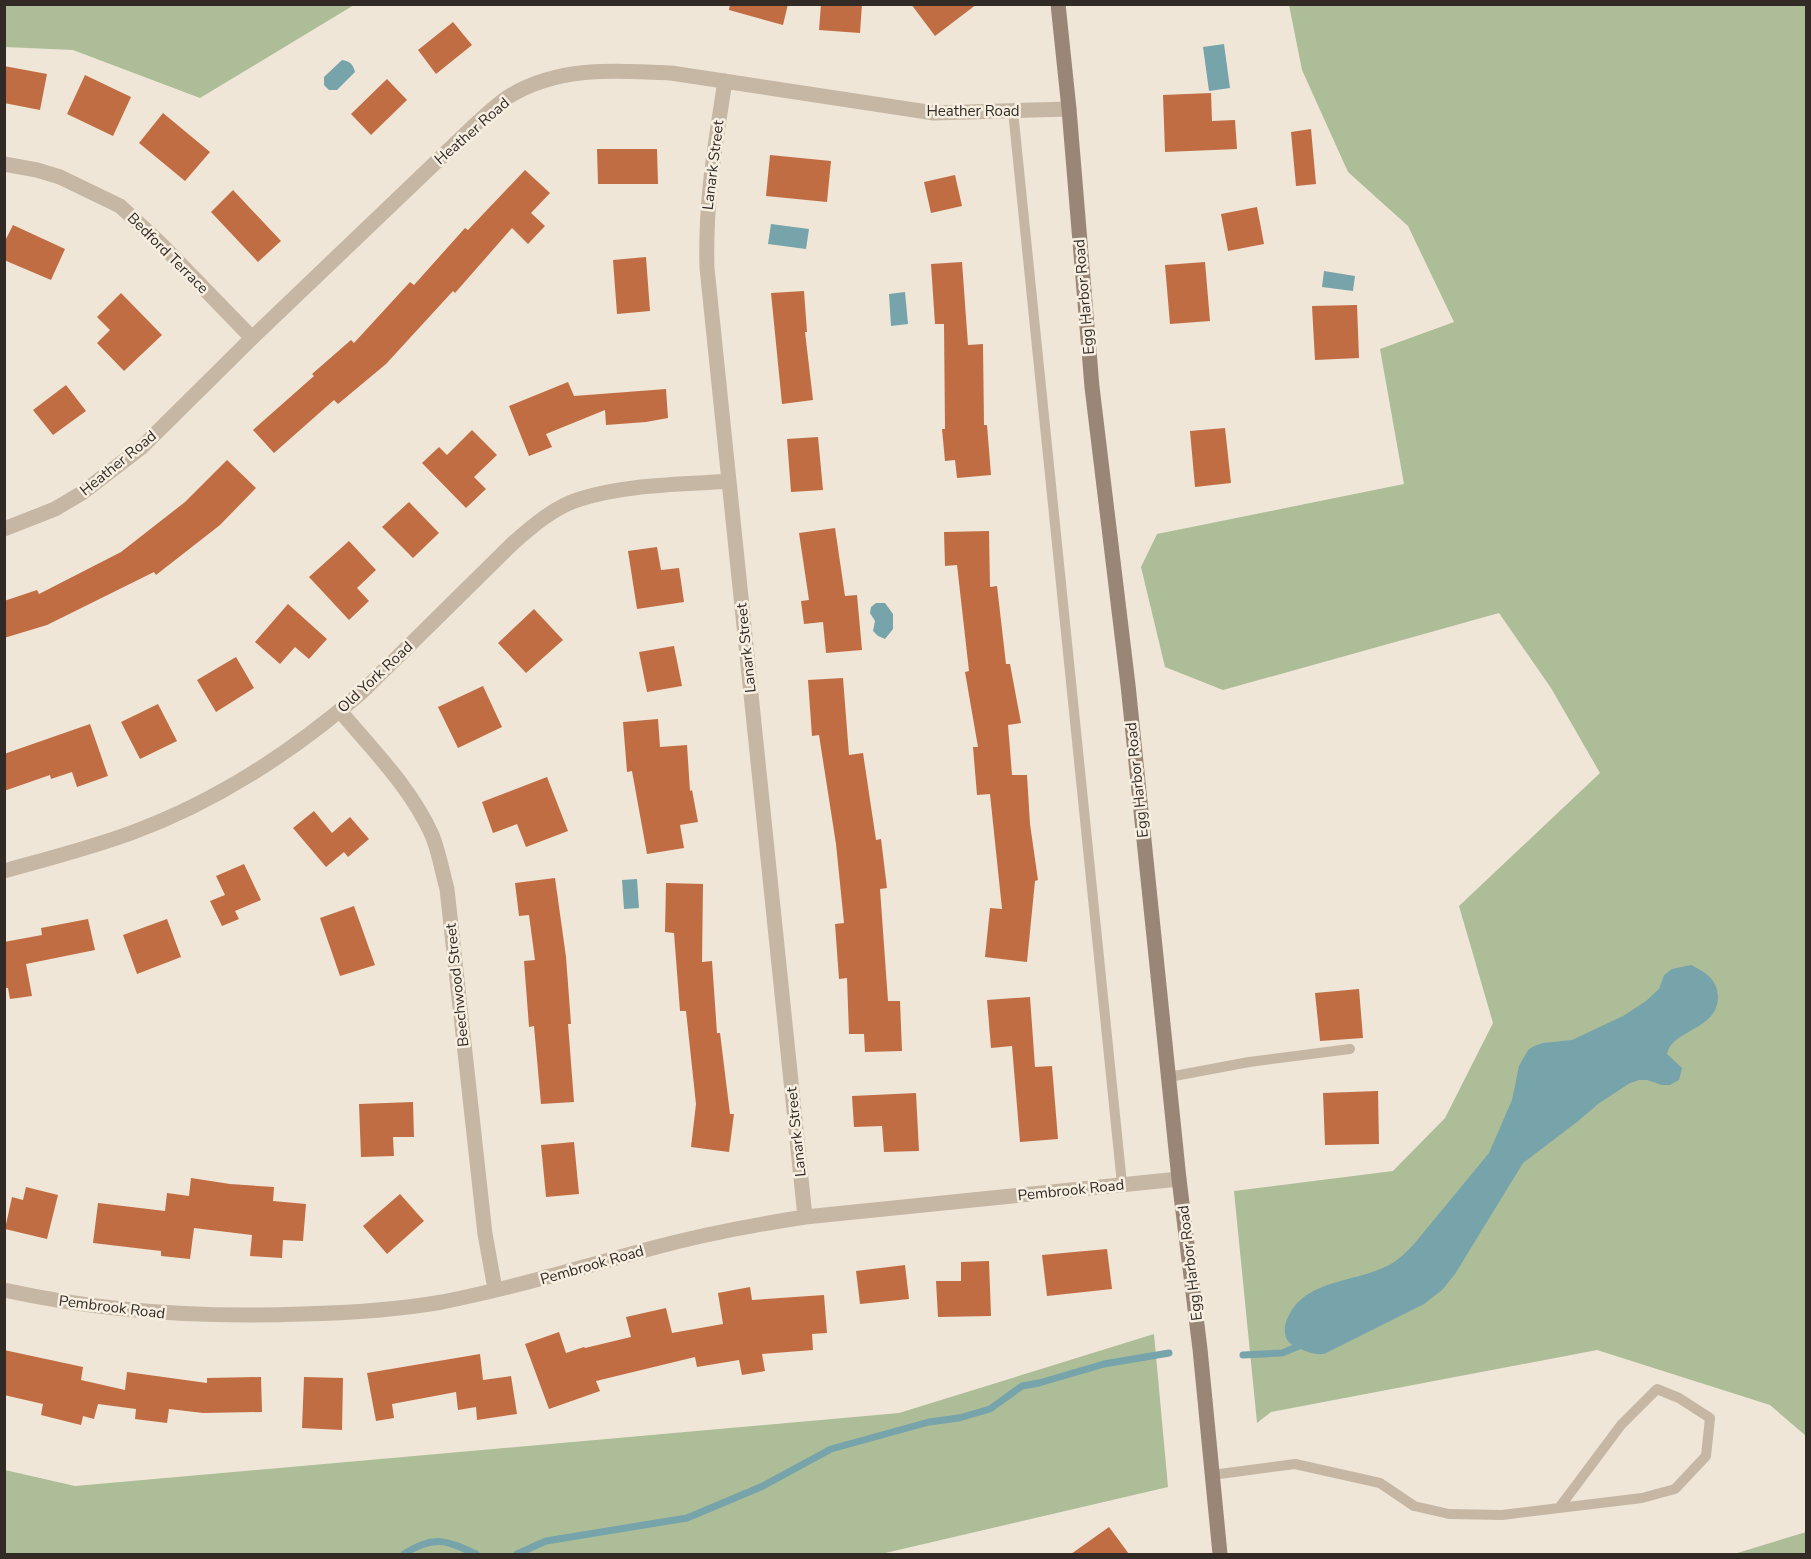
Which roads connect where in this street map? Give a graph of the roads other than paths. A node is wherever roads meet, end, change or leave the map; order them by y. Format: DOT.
graph roads {
  1 [pos="1058,4"];
  2 [pos="725,81"];
  3 [pos="1069,109"];
  4 [pos="1012,111"];
  5 [pos="4,164"];
  6 [pos="252,338"];
  7 [pos="729,481"];
  8 [pos="4,529"];
  9 [pos="340,711"];
  10 [pos="4,871"];
  11 [pos="1350,1049"];
  12 [pos="1169,1077"];
  13 [pos="1179,1179"];
  14 [pos="1122,1184"];
  15 [pos="805,1217"];
  16 [pos="495,1289"];
  17 [pos="4,1290"];
  18 [pos="1212,1475"];
  19 [pos="1559,1508"];
  20 [pos="1220,1554"];
  1 -- 3 [label="main road, Egg Harbor Road"];
  2 -- 4 [label="street, Heather Road"];
  2 -- 6 [label="street, Heather Road"];
  2 -- 7 [label="street, Lanark Street"];
  3 -- 4 [label="street, Heather Road"];
  3 -- 12 [label="main road, Egg Harbor Road"];
  4 -- 14 [label="lane"];
  5 -- 6 [label="street, Bedford Terrace"];
  6 -- 8 [label="street, Heather Road"];
  7 -- 9 [label="street, Old York Road"];
  7 -- 15 [label="street, Lanark Street"];
  9 -- 10 [label="street, Old York Road"];
  9 -- 16 [label="street, Beechwood Street"];
  11 -- 12 [label="lane"];
  12 -- 13 [label="main road, Egg Harbor Road"];
  13 -- 14 [label="street, Pembrook Road"];
  13 -- 18 [label="main road, Egg Harbor Road"];
  14 -- 15 [label="street, Pembrook Road"];
  15 -- 16 [label="street, Pembrook Road"];
  16 -- 17 [label="street, Pembrook Road"];
  18 -- 19 [label="lane"];
  18 -- 20 [label="main road, Egg Harbor Road"];
  19 -- 19 [label="lane"];
}
